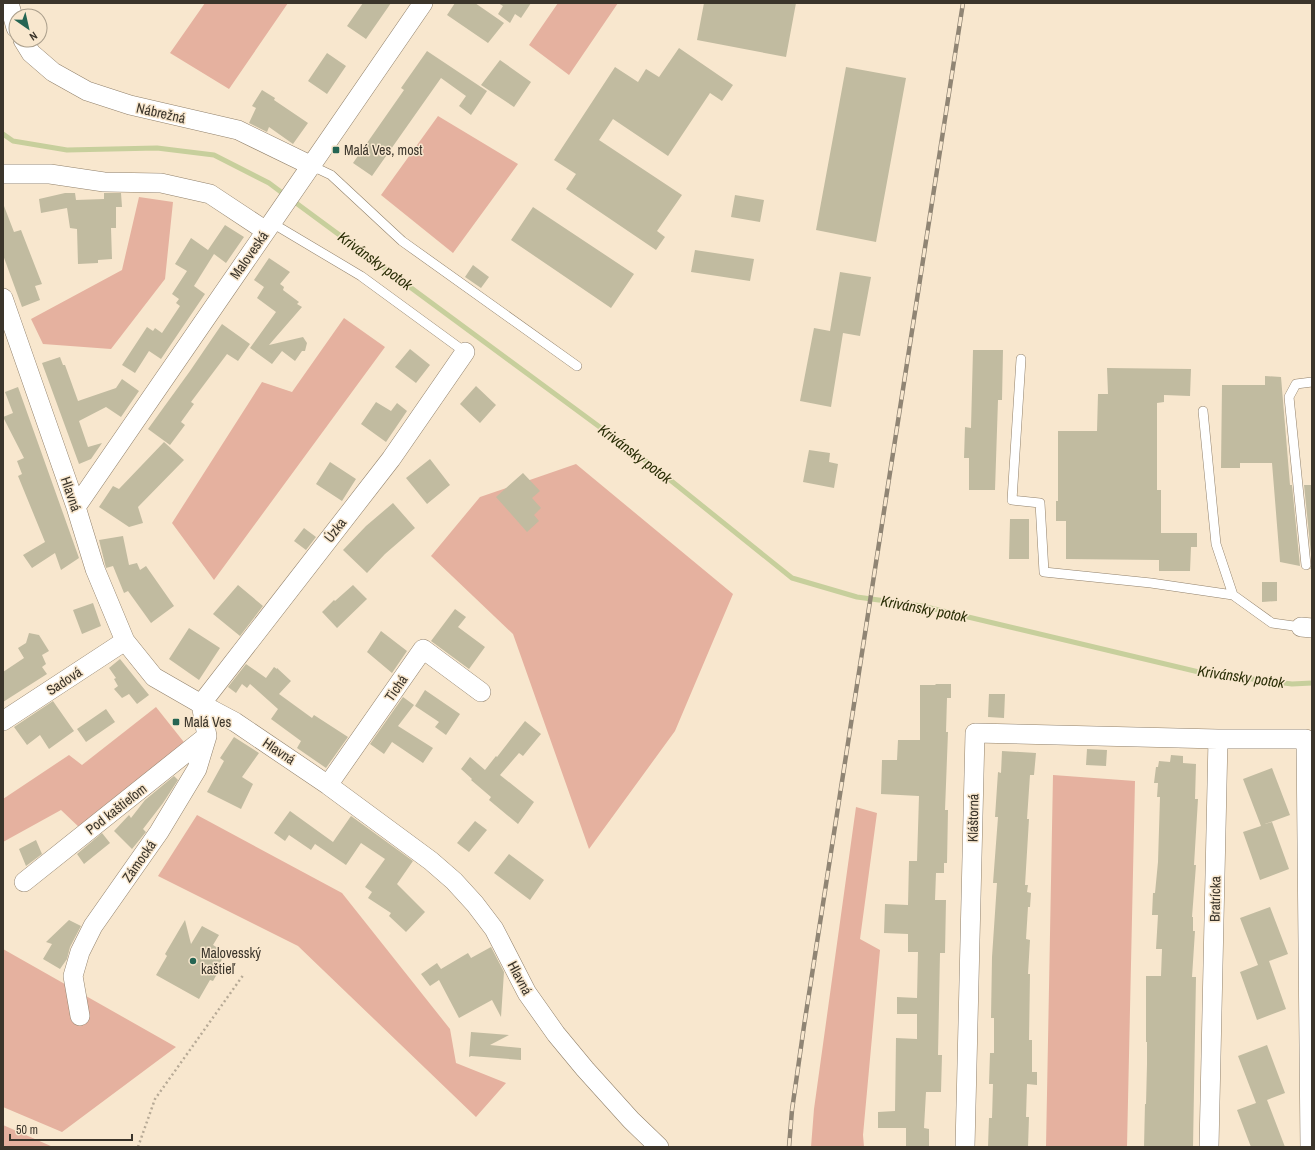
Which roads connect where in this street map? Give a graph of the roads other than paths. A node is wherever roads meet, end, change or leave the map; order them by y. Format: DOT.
graph roads {
  1 [pos="423,3"];
  2 [pos="28,48"];
  3 [pos="310,169"];
  4 [pos="3,174"];
  5 [pos="272,223"];
  6 [pos="3,298"];
  7 [pos="464,352"];
  8 [pos="1021,359"];
  9 [pos="577,366"];
  10 [pos="1312,382"];
  11 [pos="1203,411"];
  12 [pos="76,507"];
  13 [pos="1306,565"];
  14 [pos="1233,595"];
  15 [pos="1307,628"];
  16 [pos="125,641"];
  17 [pos="481,692"];
  18 [pos="201,704"];
  19 [pos="3,721"];
  20 [pos="207,736"];
  21 [pos="1218,739"];
  22 [pos="328,785"];
  23 [pos="24,882"];
  24 [pos="80,1016"];
  25 [pos="659,1147"];
  26 [pos="965,1147"];
  27 [pos="1209,1147"];
  28 [pos="1310,1147"];
  1 -- 3 [label="street, Maloveská"];
  2 -- 3 [label="street, Nábrežná"];
  3 -- 5 [label="street, Maloveská"];
  3 -- 9 [label="lane"];
  4 -- 5 [label="street"];
  5 -- 7 [label="lane"];
  5 -- 12 [label="street, Maloveská"];
  6 -- 12 [label="street, Hlavná"];
  7 -- 18 [label="street, Úzka"];
  8 -- 14 [label="lane"];
  10 -- 13 [label="lane"];
  11 -- 14 [label="lane"];
  12 -- 16 [label="street, Hlavná"];
  14 -- 15 [label="lane"];
  16 -- 18 [label="street, Hlavná"];
  16 -- 19 [label="street, Sadová"];
  17 -- 22 [label="street, Tichá"];
  18 -- 20 [label="street, Zámocká"];
  18 -- 22 [label="street, Hlavná"];
  20 -- 23 [label="street, Pod kaštieľom"];
  20 -- 24 [label="street, Zámocká"];
  21 -- 26 [label="street, Kláštorná"];
  21 -- 27 [label="street, Bratrícka"];
  21 -- 28 [label="street"];
  22 -- 25 [label="street, Hlavná"];
}
